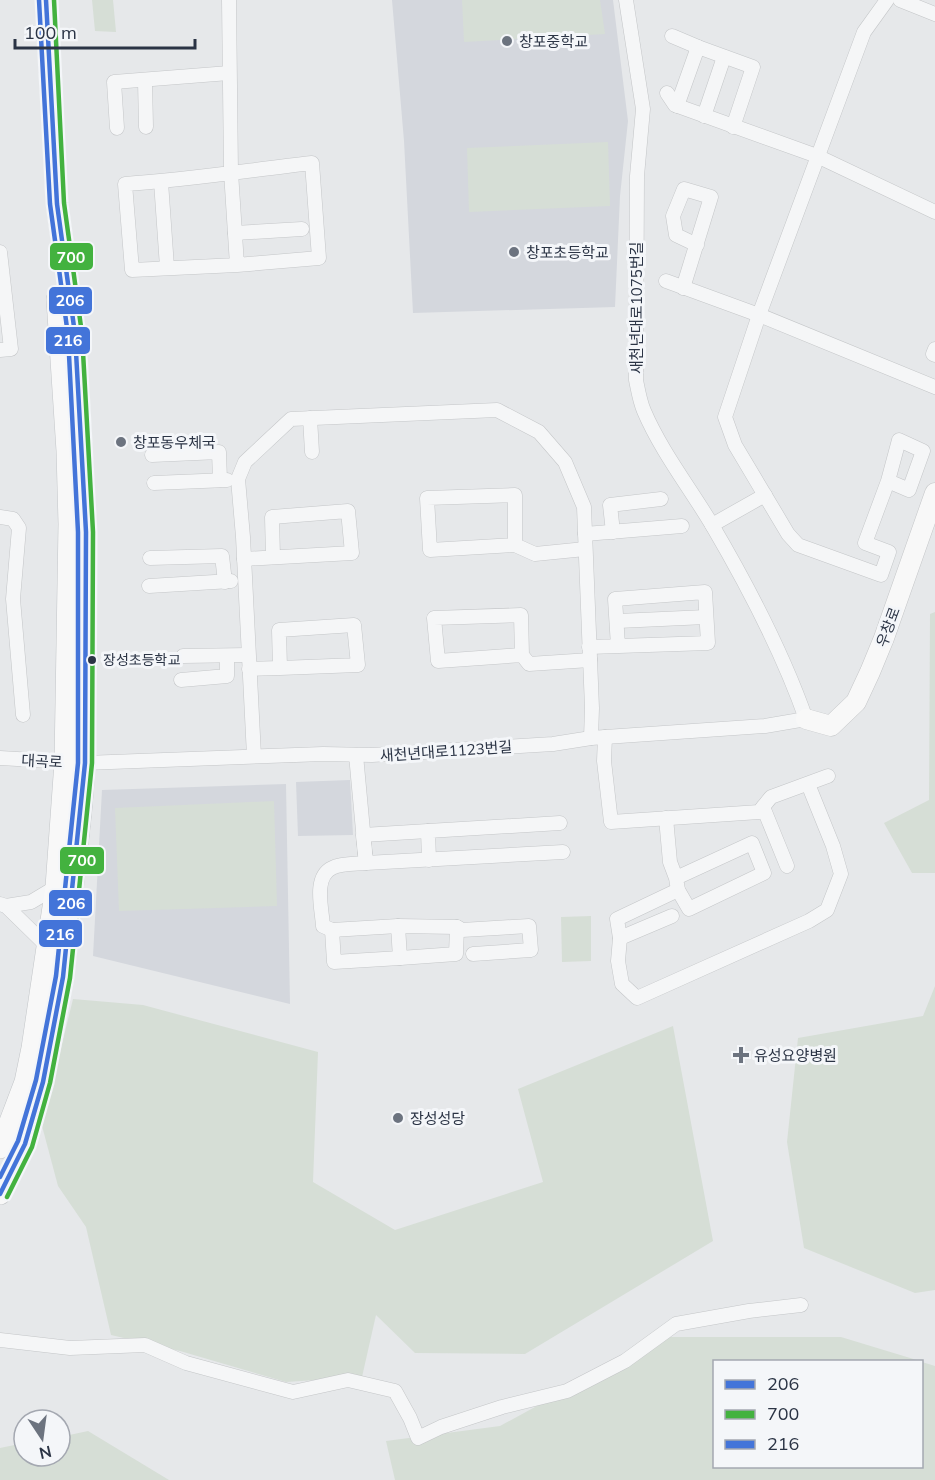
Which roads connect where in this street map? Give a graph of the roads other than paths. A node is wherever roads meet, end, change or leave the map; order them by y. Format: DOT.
graph roads {
  1 [pos="32,0"];
  2 [pos="46,0"];
  3 [pos="229,0"];
  4 [pos="626,0"];
  5 [pos="887,0"];
  6 [pos="900,0"];
  7 [pos="935,14"];
  8 [pos="672,36"];
  9 [pos="698,47"];
  10 [pos="724,57"];
  11 [pos="229,74"];
  12 [pos="145,81"];
  13 [pos="667,93"];
  14 [pos="677,106"];
  15 [pos="704,116"];
  16 [pos="146,127"];
  17 [pos="733,127"];
  18 [pos="117,128"];
  19 [pos="818,156"];
  20 [pos="231,172"];
  21 [pos="161,182"];
  22 [pos="935,212"];
  23 [pos="302,229"];
  24 [pos="235,233"];
  25 [pos="696,245"];
  26 [pos="0,252"];
  27 [pos="237,265"];
  28 [pos="166,267"];
  29 [pos="666,282"];
  30 [pos="683,288"];
  31 [pos="759,315"];
  32 [pos="935,349"];
  33 [pos="6,350"];
  34 [pos="935,355"];
  35 [pos="935,387"];
  36 [pos="310,418"];
  37 [pos="312,452"];
  38 [pos="152,455"];
  39 [pos="238,479"];
  40 [pos="220,480"];
  41 [pos="888,481"];
  42 [pos="154,483"];
  43 [pos="935,493"];
  44 [pos="765,495"];
  45 [pos="661,499"];
  46 [pos="0,517"];
  47 [pos="712,525"];
  48 [pos="682,526"];
  49 [pos="613,532"];
  50 [pos="585,534"];
  51 [pos="516,545"];
  52 [pos="585,549"];
  53 [pos="273,557"];
  54 [pos="150,558"];
  55 [pos="244,559"];
  56 [pos="245,581"];
  57 [pos="225,582"];
  58 [pos="149,586"];
  59 [pos="7,599"];
  60 [pos="706,617"];
  61 [pos="618,621"];
  62 [pos="618,646"];
  63 [pos="522,654"];
  64 [pos="590,654"];
  65 [pos="183,656"];
  66 [pos="227,656"];
  67 [pos="249,662"];
  68 [pos="280,668"];
  69 [pos="181,680"];
  70 [pos="23,715"];
  71 [pos="806,719"];
  72 [pos="598,737"];
  73 [pos="356,755"];
  74 [pos="254,756"];
  75 [pos="0,758"];
  76 [pos="75,762"];
  77 [pos="828,776"];
  78 [pos="808,784"];
  79 [pos="763,807"];
  80 [pos="666,818"];
  81 [pos="560,823"];
  82 [pos="428,831"];
  83 [pos="363,835"];
  84 [pos="563,852"];
  85 [pos="429,860"];
  86 [pos="366,863"];
  87 [pos="787,867"];
  88 [pos="677,884"];
  89 [pos="64,888"];
  90 [pos="3,905"];
  91 [pos="672,916"];
  92 [pos="398,926"];
  93 [pos="457,927"];
  94 [pos="332,930"];
  95 [pos="620,938"];
  96 [pos="47,946"];
  97 [pos="473,954"];
  98 [pos="400,958"];
  99 [pos="0,1148"];
  100 [pos="0,1194"];
  101 [pos="801,1305"];
  102 [pos="0,1340"];
  1 -- 76 [label="main road"];
  2 -- 76 [label="main road"];
  3 -- 11 [label="street"];
  4 -- 47 [label="street, 새천년대로1075번길"];
  5 -- 19 [label="street"];
  6 -- 7 [label="street"];
  8 -- 9 [label="street"];
  9 -- 10 [label="street"];
  9 -- 14 [label="street"];
  10 -- 15 [label="street"];
  10 -- 17 [label="street"];
  11 -- 12 [label="street"];
  11 -- 20 [label="street"];
  12 -- 16 [label="street"];
  12 -- 18 [label="street"];
  13 -- 14 [label="street"];
  14 -- 15 [label="street"];
  15 -- 17 [label="street"];
  17 -- 19 [label="street"];
  19 -- 22 [label="street"];
  19 -- 31 [label="street"];
  20 -- 21 [label="street"];
  20 -- 24 [label="street"];
  20 -- 27 [label="street"];
  21 -- 28 [label="street"];
  21 -- 28 [label="street"];
  23 -- 24 [label="street"];
  24 -- 27 [label="street"];
  25 -- 30 [label="street"];
  26 -- 33 [label="street"];
  27 -- 28 [label="street"];
  29 -- 30 [label="street"];
  30 -- 31 [label="street"];
  31 -- 35 [label="street"];
  31 -- 44 [label="street"];
  32 -- 34 [label="street"];
  36 -- 37 [label="street"];
  36 -- 39 [label="street"];
  36 -- 50 [label="street"];
  38 -- 40 [label="street"];
  39 -- 40 [label="street"];
  39 -- 55 [label="street"];
  40 -- 42 [label="street"];
  41 -- 44 [label="street"];
  43 -- 71 [label="main road, 우창로"];
  44 -- 47 [label="street"];
  45 -- 49 [label="street"];
  46 -- 59 [label="street"];
  47 -- 71 [label="street, 새천년대로1075번길"];
  48 -- 49 [label="street"];
  49 -- 50 [label="street"];
  50 -- 52 [label="street"];
  51 -- 51 [label="street"];
  51 -- 52 [label="street"];
  52 -- 64 [label="street"];
  53 -- 53 [label="street"];
  53 -- 55 [label="street"];
  54 -- 57 [label="street"];
  55 -- 56 [label="street"];
  56 -- 57 [label="street"];
  56 -- 67 [label="street"];
  57 -- 58 [label="street"];
  59 -- 70 [label="street"];
  60 -- 61 [label="street"];
  60 -- 62 [label="street"];
  60 -- 62 [label="street"];
  62 -- 64 [label="street"];
  63 -- 63 [label="street"];
  63 -- 64 [label="street"];
  64 -- 72 [label="street"];
  65 -- 66 [label="street"];
  66 -- 67 [label="street"];
  66 -- 69 [label="street"];
  67 -- 68 [label="street"];
  67 -- 74 [label="street"];
  68 -- 68 [label="street"];
  71 -- 72 [label="street, 새천년대로1123번길"];
  72 -- 73 [label="street, 새천년대로1123번길"];
  72 -- 80 [label="street"];
  73 -- 74 [label="street, 새천년대로1123번길"];
  73 -- 83 [label="street"];
  74 -- 76 [label="street, 새천년대로1123번길"];
  75 -- 76 [label="street, 대곡로"];
  76 -- 89 [label="main road"];
  77 -- 78 [label="street"];
  78 -- 79 [label="street"];
  78 -- 95 [label="street"];
  79 -- 80 [label="street"];
  79 -- 87 [label="street"];
  80 -- 88 [label="street"];
  81 -- 82 [label="street"];
  82 -- 83 [label="street"];
  82 -- 85 [label="street"];
  83 -- 86 [label="street"];
  84 -- 85 [label="street"];
  85 -- 86 [label="street"];
  86 -- 94 [label="street"];
  88 -- 88 [label="street"];
  88 -- 95 [label="street"];
  89 -- 90 [label="street"];
  89 -- 96 [label="main road"];
  89 -- 100 [label="main road"];
  90 -- 96 [label="street"];
  91 -- 95 [label="street"];
  92 -- 93 [label="street"];
  92 -- 94 [label="street"];
  92 -- 98 [label="street"];
  93 -- 97 [label="street"];
  93 -- 98 [label="street"];
  94 -- 98 [label="street"];
  96 -- 99 [label="main road"];
  101 -- 102 [label="street"];
}
